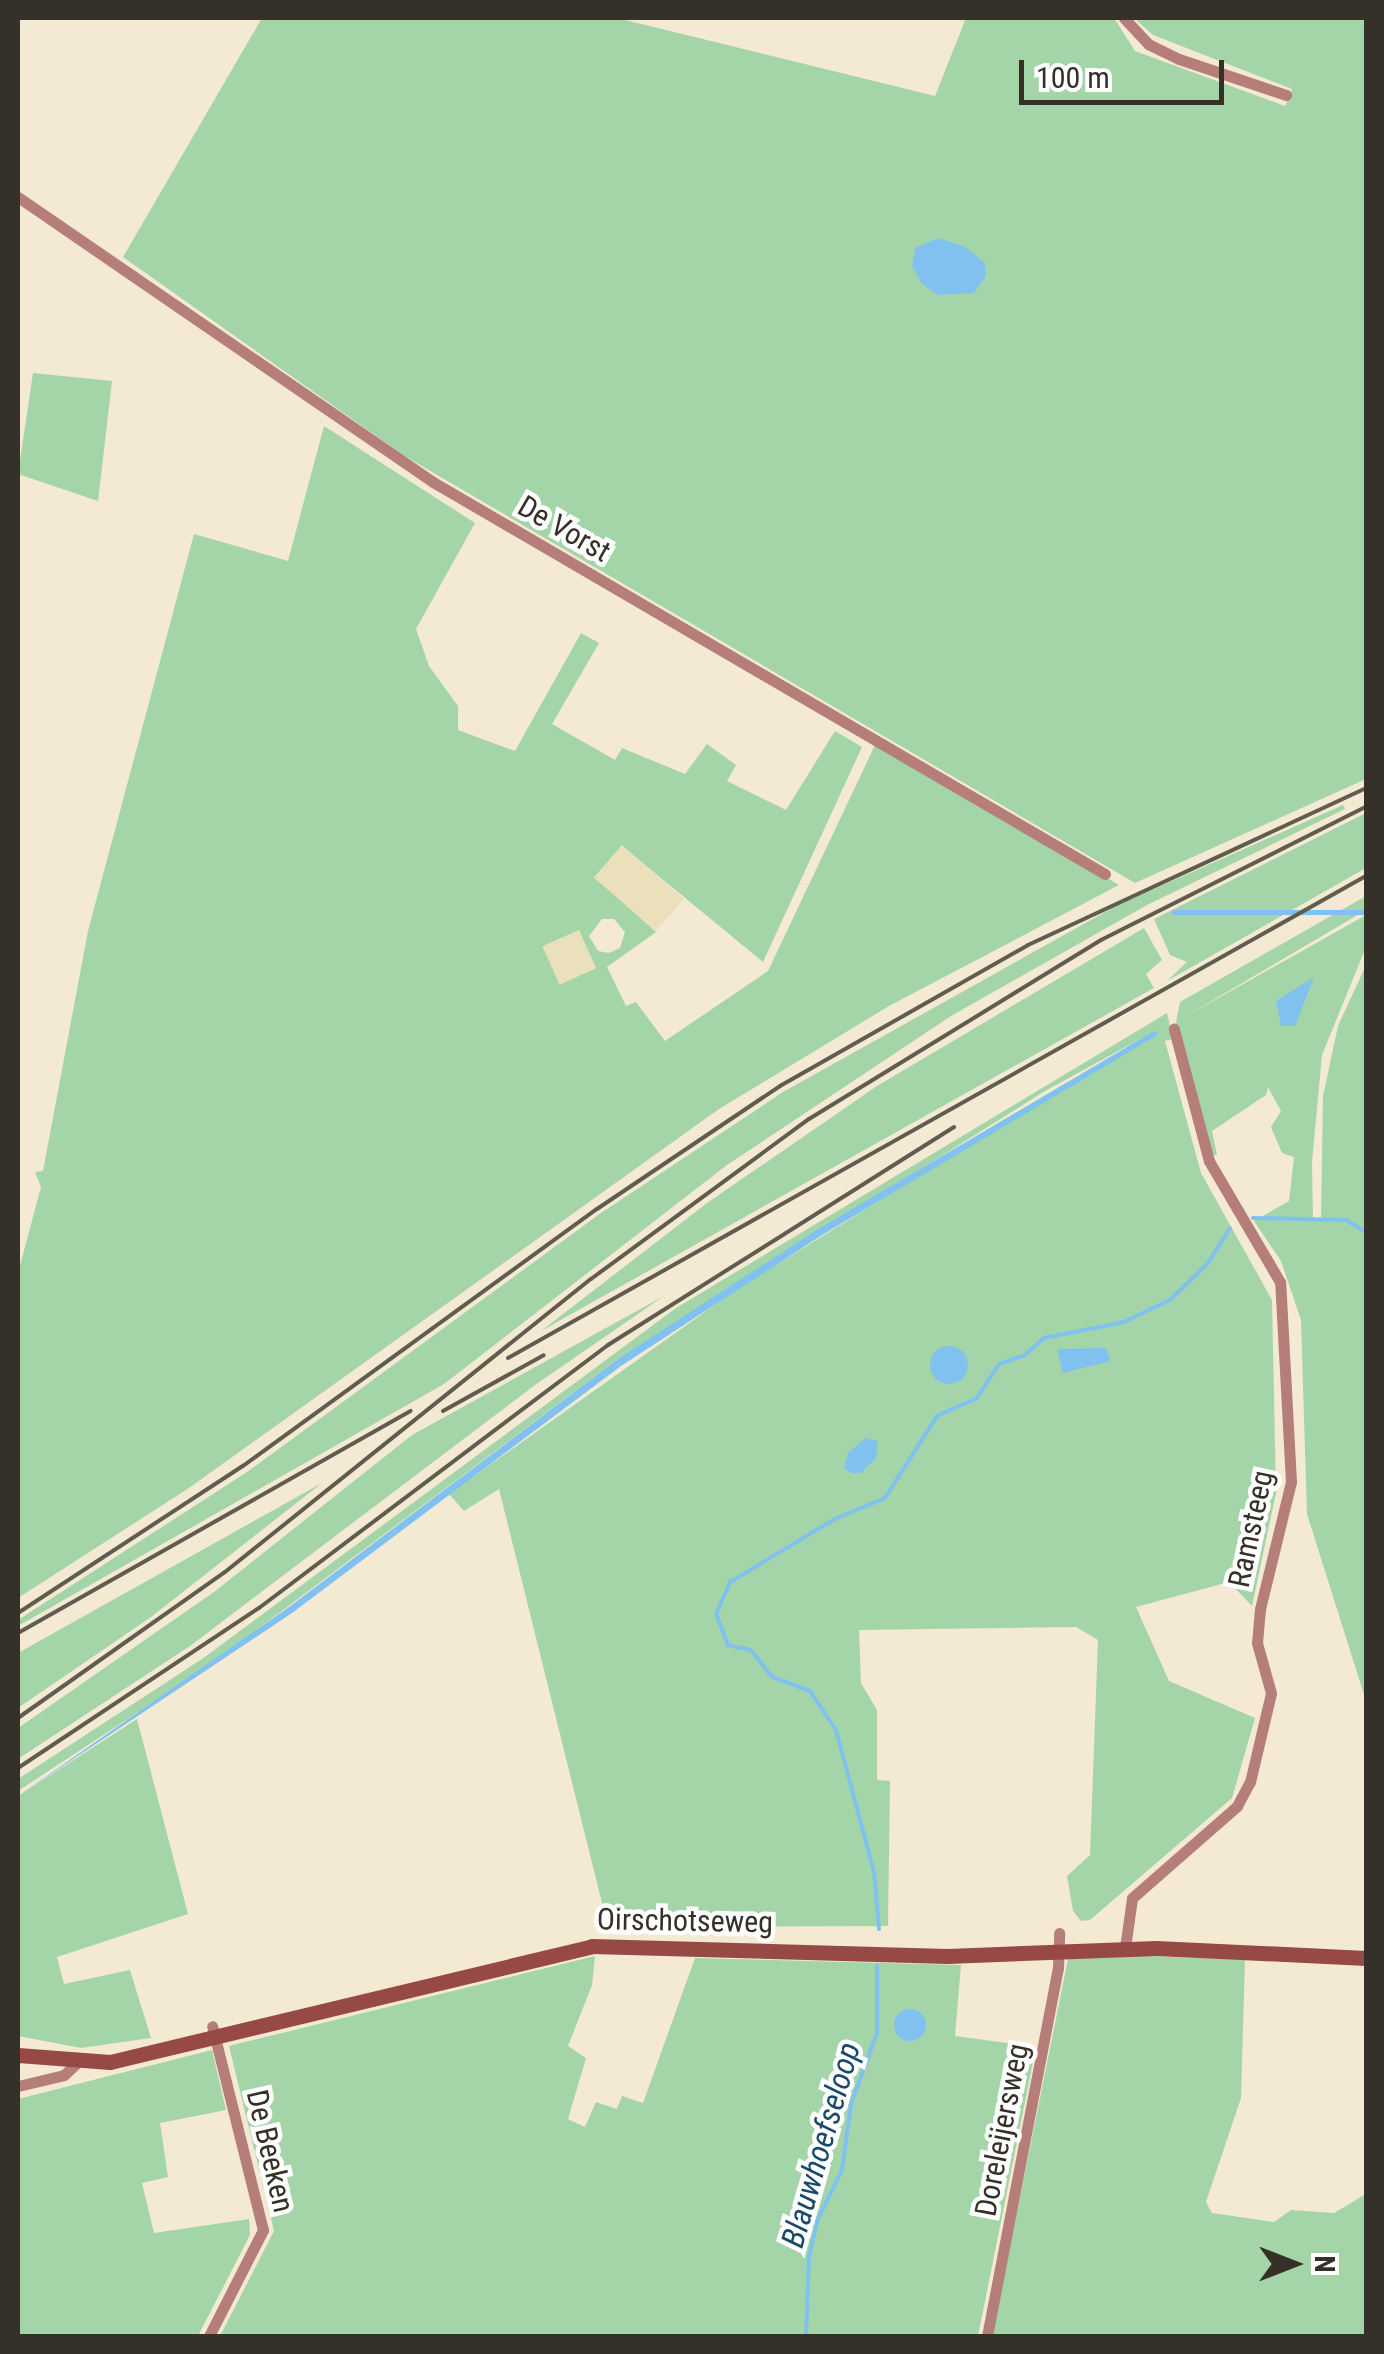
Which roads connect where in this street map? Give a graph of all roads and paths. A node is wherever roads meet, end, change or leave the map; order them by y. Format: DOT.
graph roads {
  1 [pos="1124,18"];
  2 [pos="1286,95"];
  3 [pos="18,196"];
  4 [pos="1105,874"];
  5 [pos="1174,1029"];
  6 [pos="1060,1941"];
  7 [pos="1125,1948"];
  8 [pos="1366,1958"];
  9 [pos="215,2032"];
  10 [pos="18,2055"];
  11 [pos="76,2064"];
  12 [pos="18,2086"];
  13 [pos="209,2336"];
  14 [pos="987,2336"];
  1 -- 2 [label="street"];
  3 -- 4 [label="street, De Vorst"];
  5 -- 7 [label="street, Ramsteeg"];
  6 -- 7 [label="street, Oirschotseweg"];
  6 -- 9 [label="street, Oirschotseweg"];
  6 -- 14 [label="street, Doreleijersweg"];
  7 -- 8 [label="street, Oirschotseweg"];
  9 -- 11 [label="street, Oirschotseweg"];
  9 -- 13 [label="street, De Beeken"];
  10 -- 11 [label="street, Oirschotseweg"];
  11 -- 12 [label="street"];
}
